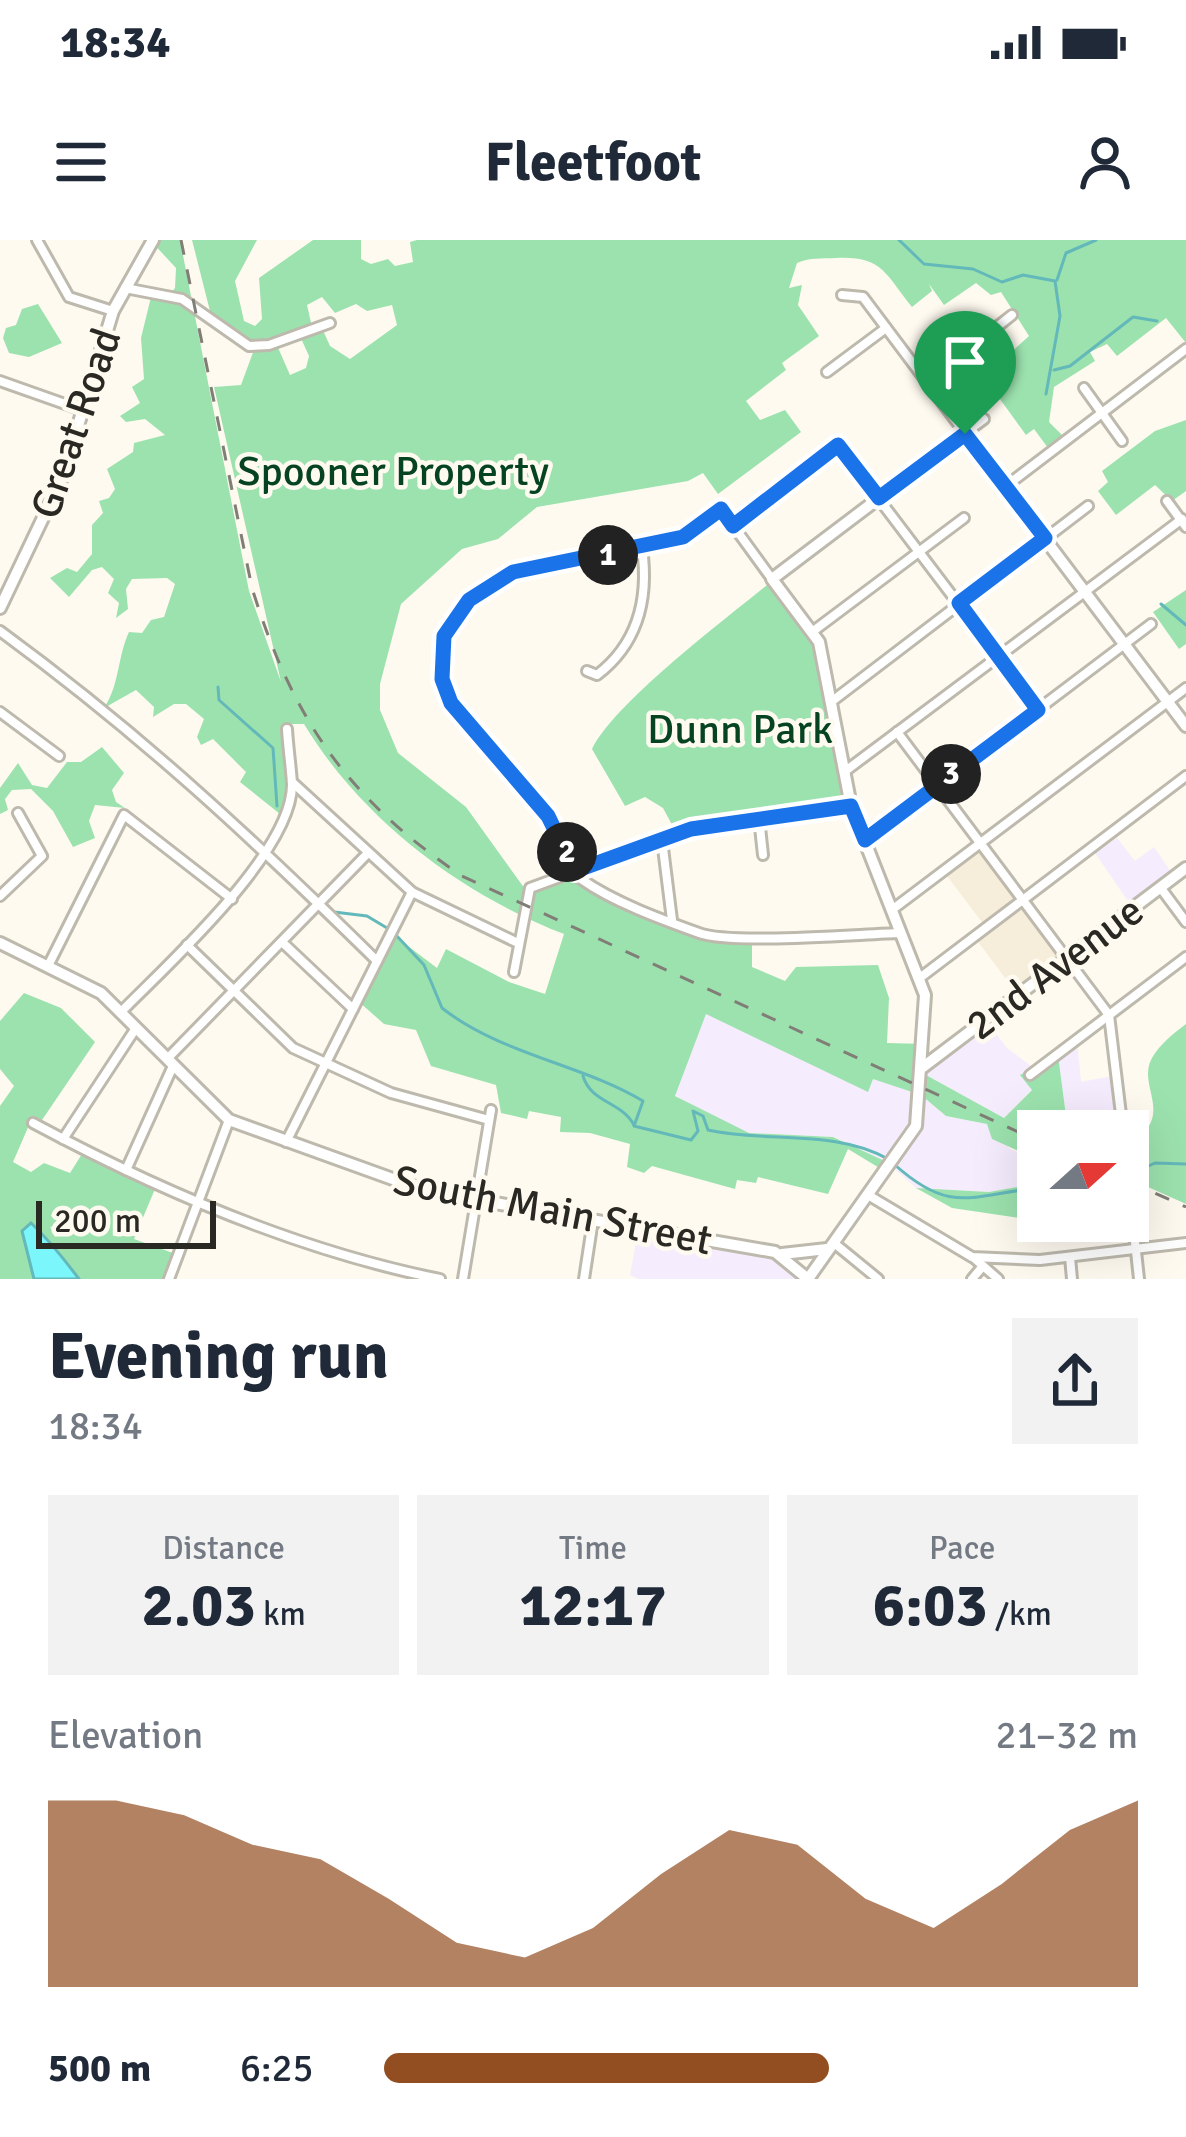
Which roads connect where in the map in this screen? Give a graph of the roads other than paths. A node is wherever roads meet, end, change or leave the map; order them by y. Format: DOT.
graph roads {
  1 [pos="37,240"];
  2 [pos="152,240"];
  3 [pos="124,287"];
  4 [pos="842,295"];
  5 [pos="113,311"];
  6 [pos="1012,315"];
  7 [pos="330,323"];
  8 [pos="886,328"];
  9 [pos="1186,349"];
  10 [pos="827,372"];
  11 [pos="0,381"];
  12 [pos="927,382"];
  13 [pos="1084,388"];
  14 [pos="82,410"];
  15 [pos="1102,413"];
  16 [pos="984,419"];
  17 [pos="965,434"];
  18 [pos="1122,442"];
  19 [pos="1006,486"];
  20 [pos="879,498"];
  21 [pos="1167,501"];
  22 [pos="1088,506"];
  23 [pos="964,518"];
  24 [pos="1184,523"];
  25 [pos="733,526"];
  26 [pos="1045,538"];
  27 [pos="642,548"];
  28 [pos="919,550"];
  29 [pos="772,579"];
  30 [pos="4,586"];
  31 [pos="1085,591"];
  32 [pos="959,603"];
  33 [pos="0,608"];
  34 [pos="1151,624"];
  35 [pos="0,631"];
  36 [pos="812,632"];
  37 [pos="1124,644"];
  38 [pos="999,656"];
  39 [pos="587,671"];
  40 [pos="1186,688"];
  41 [pos="831,702"];
  42 [pos="1168,702"];
  43 [pos="1038,710"];
  44 [pos="0,712"];
  45 [pos="1186,726"];
  46 [pos="287,729"];
  47 [pos="897,733"];
  48 [pos="59,756"];
  49 [pos="844,772"];
  50 [pos="1186,776"];
  51 [pos="292,782"];
  52 [pos="935,785"];
  53 [pos="851,806"];
  54 [pos="18,813"];
  55 [pos="759,818"];
  56 [pos="662,839"];
  57 [pos="865,840"];
  58 [pos="978,844"];
  59 [pos="265,847"];
  60 [pos="366,855"];
  61 [pos="764,855"];
  62 [pos="1186,868"];
  63 [pos="575,871"];
  64 [pos="1160,887"];
  65 [pos="412,892"];
  66 [pos="0,896"];
  67 [pos="232,899"];
  68 [pos="1022,902"];
  69 [pos="320,905"];
  70 [pos="893,909"];
  71 [pos="672,922"];
  72 [pos="1186,922"];
  73 [pos="903,933"];
  74 [pos="282,942"];
  75 [pos="0,943"];
  76 [pos="519,943"];
  77 [pos="188,945"];
  78 [pos="1186,957"];
  79 [pos="1066,959"];
  80 [pos="376,961"];
  81 [pos="49,967"];
  82 [pos="514,972"];
  83 [pos="921,977"];
  84 [pos="234,991"];
  85 [pos="353,1009"];
  86 [pos="121,1012"];
  87 [pos="1109,1015"];
  88 [pos="136,1028"];
  89 [pos="171,1061"];
  90 [pos="325,1063"];
  91 [pos="923,1067"];
  92 [pos="1030,1076"];
  93 [pos="1120,1110"];
  94 [pos="229,1120"];
  95 [pos="33,1123"];
  96 [pos="63,1139"];
  97 [pos="286,1142"];
  98 [pos="126,1170"];
  99 [pos="868,1195"];
  100 [pos="200,1200"];
  101 [pos="476,1200"];
  102 [pos="593,1220"];
  103 [pos="1135,1242"];
  104 [pos="1186,1243"];
  105 [pos="832,1245"];
  106 [pos="1136,1249"];
  107 [pos="775,1252"];
  108 [pos="1070,1256"];
  109 [pos="972,1257"];
  110 [pos="983,1266"];
  111 [pos="388,1274"];
  112 [pos="169,1279"];
  113 [pos="440,1279"];
  114 [pos="464,1279"];
  115 [pos="584,1279"];
  116 [pos="808,1279"];
  117 [pos="878,1279"];
  118 [pos="973,1279"];
  119 [pos="998,1279"];
  120 [pos="1072,1279"];
  121 [pos="1139,1279"];
  1 -- 5 [label="street"];
  2 -- 3 [label="street, Great Road"];
  3 -- 5 [label="street, Great Road"];
  3 -- 7 [label="street"];
  4 -- 8 [label="street"];
  5 -- 14 [label="street, Great Road"];
  6 -- 12 [label="street"];
  8 -- 10 [label="street"];
  8 -- 12 [label="street"];
  9 -- 15 [label="street"];
  11 -- 14 [label="street"];
  12 -- 17 [label="street"];
  13 -- 15 [label="street"];
  14 -- 30 [label="street, Great Road"];
  15 -- 18 [label="street"];
  15 -- 19 [label="street"];
  16 -- 17 [label="street"];
  17 -- 19 [label="street"];
  17 -- 20 [label="street"];
  19 -- 26 [label="street"];
  20 -- 25 [label="street"];
  20 -- 28 [label="street"];
  20 -- 29 [label="street"];
  21 -- 24 [label="street"];
  22 -- 26 [label="street"];
  23 -- 28 [label="street"];
  24 -- 31 [label="street"];
  25 -- 27 [label="street"];
  25 -- 29 [label="street"];
  26 -- 31 [label="street"];
  26 -- 32 [label="street"];
  27 -- 39 [label="street"];
  27 -- 63 [label="street"];
  28 -- 32 [label="street"];
  28 -- 36 [label="street"];
  29 -- 36 [label="street"];
  30 -- 33 [label="street, Great Road"];
  31 -- 37 [label="street"];
  31 -- 38 [label="street"];
  32 -- 38 [label="street"];
  32 -- 41 [label="street"];
  34 -- 37 [label="street"];
  35 -- 59 [label="street"];
  36 -- 41 [label="street"];
  37 -- 42 [label="street"];
  37 -- 43 [label="street"];
  38 -- 43 [label="street"];
  38 -- 47 [label="street"];
  40 -- 42 [label="street"];
  41 -- 49 [label="street"];
  42 -- 45 [label="street"];
  42 -- 58 [label="street"];
  43 -- 52 [label="street"];
  44 -- 48 [label="street"];
  46 -- 51 [label="street"];
  47 -- 49 [label="street"];
  47 -- 52 [label="street"];
  49 -- 53 [label="street"];
  50 -- 68 [label="street"];
  51 -- 59 [label="street"];
  51 -- 60 [label="street"];
  52 -- 57 [label="street"];
  52 -- 58 [label="street"];
  53 -- 55 [label="street"];
  53 -- 57 [label="street"];
  54 -- 66 [label="street"];
  55 -- 56 [label="street"];
  55 -- 61 [label="street"];
  56 -- 63 [label="street"];
  56 -- 71 [label="street"];
  57 -- 70 [label="street"];
  58 -- 68 [label="street"];
  58 -- 70 [label="street"];
  59 -- 67 [label="street"];
  59 -- 69 [label="street"];
  60 -- 65 [label="street"];
  60 -- 69 [label="street"];
  62 -- 64 [label="street, 2nd Avenue"];
  63 -- 71 [label="street"];
  63 -- 76 [label="street"];
  64 -- 72 [label="street"];
  64 -- 79 [label="street, 2nd Avenue"];
  65 -- 76 [label="street"];
  65 -- 80 [label="street"];
  67 -- 77 [label="street"];
  67 -- 81 [label="street"];
  68 -- 79 [label="street"];
  68 -- 83 [label="street"];
  69 -- 74 [label="street"];
  69 -- 80 [label="street"];
  70 -- 73 [label="street"];
  71 -- 73 [label="street"];
  73 -- 83 [label="street"];
  74 -- 84 [label="street"];
  74 -- 85 [label="street"];
  75 -- 81 [label="street, South Main Street"];
  76 -- 82 [label="street"];
  77 -- 84 [label="street"];
  77 -- 86 [label="street"];
  78 -- 87 [label="street"];
  79 -- 87 [label="street"];
  79 -- 91 [label="street, 2nd Avenue"];
  80 -- 85 [label="street"];
  81 -- 86 [label="street, South Main Street"];
  83 -- 91 [label="street"];
  84 -- 89 [label="street"];
  84 -- 90 [label="street"];
  85 -- 90 [label="street"];
  86 -- 88 [label="street, South Main Street"];
  87 -- 92 [label="street"];
  87 -- 93 [label="street"];
  88 -- 89 [label="street, South Main Street"];
  88 -- 96 [label="street"];
  89 -- 94 [label="street, South Main Street"];
  89 -- 98 [label="street"];
  90 -- 97 [label="street"];
  90 -- 101 [label="street"];
  91 -- 99 [label="street"];
  94 -- 97 [label="street, South Main Street"];
  94 -- 100 [label="street"];
  95 -- 96 [label="street"];
  96 -- 98 [label="street"];
  97 -- 101 [label="street, South Main Street"];
  98 -- 100 [label="street"];
  99 -- 105 [label="street"];
  99 -- 109 [label="street"];
  100 -- 111 [label="street"];
  100 -- 112 [label="street"];
  101 -- 102 [label="street, South Main Street"];
  101 -- 114 [label="street"];
  102 -- 107 [label="street, South Main Street"];
  102 -- 115 [label="street"];
  103 -- 106 [label="street"];
  104 -- 106 [label="street"];
  105 -- 107 [label="street"];
  105 -- 116 [label="street"];
  105 -- 117 [label="street"];
  106 -- 108 [label="street"];
  106 -- 121 [label="street"];
  107 -- 116 [label="street, South Main Street"];
  108 -- 109 [label="street"];
  108 -- 120 [label="street"];
  109 -- 110 [label="street"];
  110 -- 118 [label="street"];
  110 -- 119 [label="street"];
  111 -- 113 [label="street"];
}
